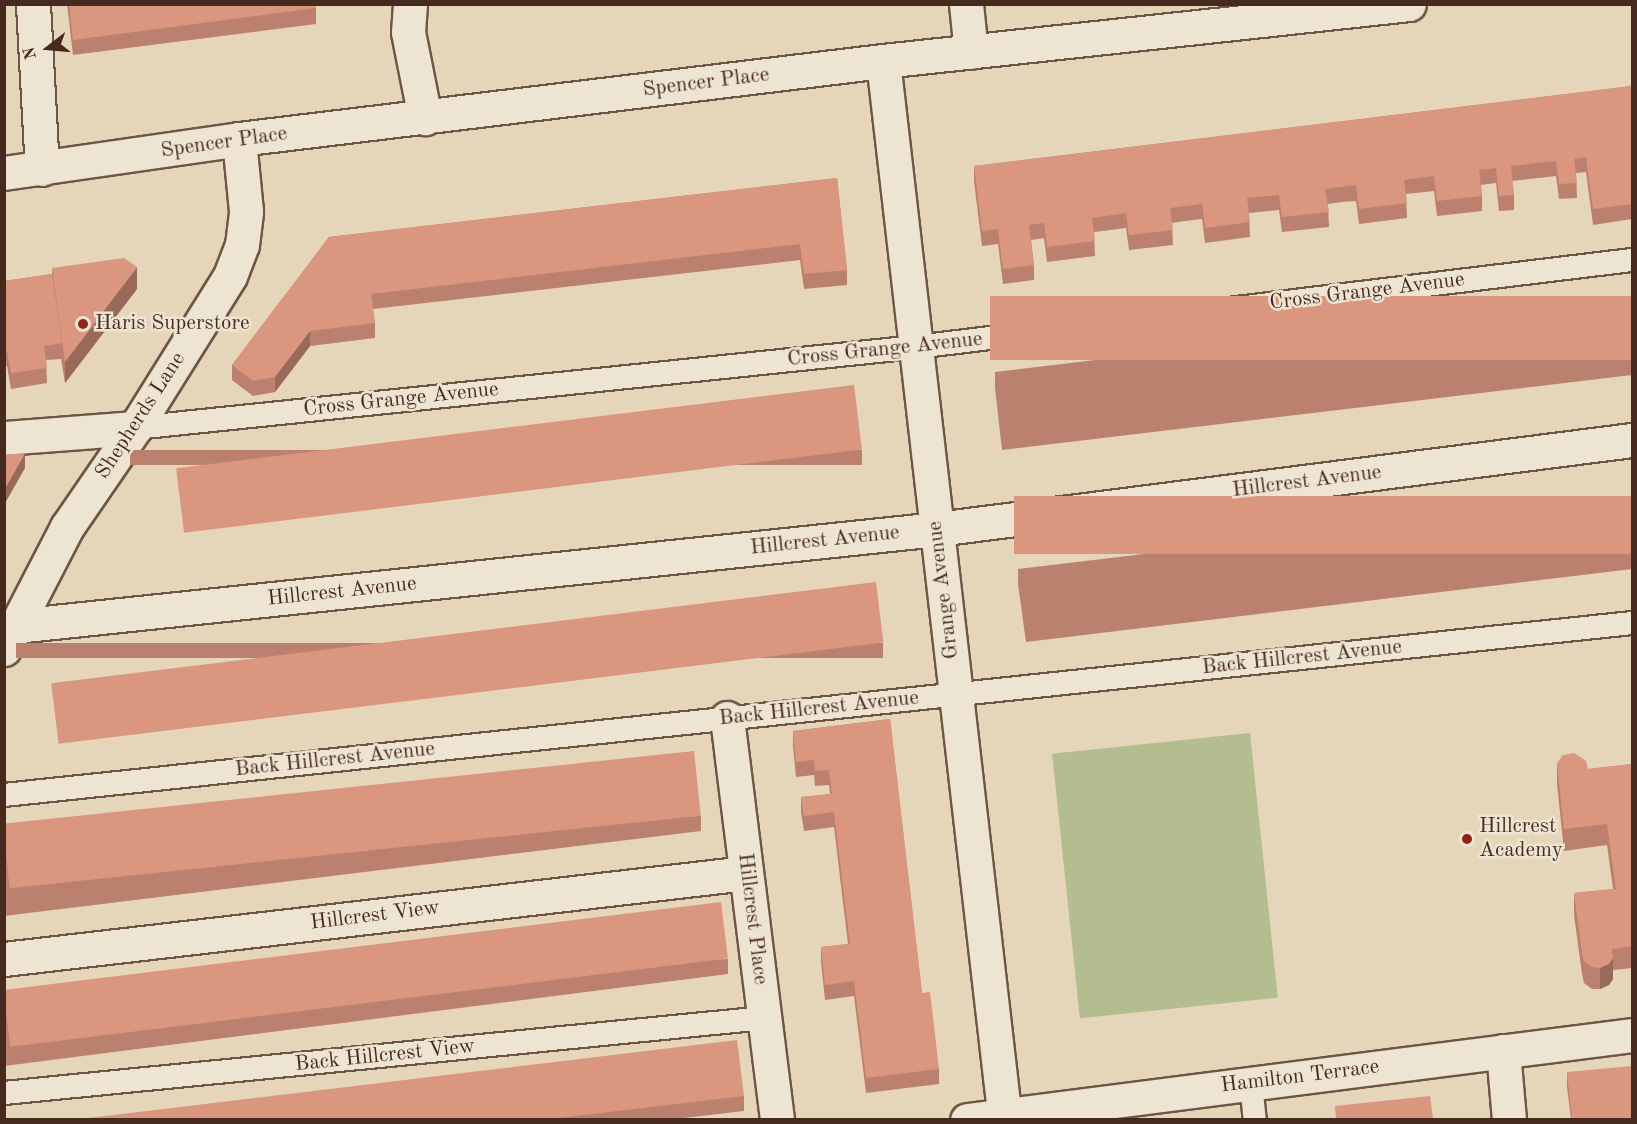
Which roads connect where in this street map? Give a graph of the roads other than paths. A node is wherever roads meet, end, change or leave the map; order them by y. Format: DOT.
graph roads {
  1 [pos="33,4"];
  2 [pos="410,4"];
  3 [pos="966,4"];
  4 [pos="1409,4"];
  5 [pos="971,52"];
  6 [pos="883,61"];
  7 [pos="425,117"];
  8 [pos="239,140"];
  9 [pos="42,169"];
  10 [pos="4,173"];
  11 [pos="1632,260"];
  12 [pos="916,347"];
  13 [pos="135,428"];
  14 [pos="4,438"];
  15 [pos="1632,440"];
  16 [pos="937,529"];
  17 [pos="1632,623"];
  18 [pos="10,637"];
  19 [pos="956,694"];
  20 [pos="727,718"];
  21 [pos="4,795"];
  22 [pos="746,873"];
  23 [pos="4,959"];
  24 [pos="765,1018"];
  25 [pos="1632,1035"];
  26 [pos="1503,1051"];
  27 [pos="1251,1084"];
  28 [pos="4,1093"];
  29 [pos="1005,1117"];
  30 [pos="777,1119"];
  31 [pos="967,1119"];
  32 [pos="1255,1119"];
  33 [pos="1509,1119"];
  1 -- 9 [label="street"];
  2 -- 7 [label="street"];
  3 -- 5 [label="street"];
  4 -- 5 [label="street, Spencer Place"];
  5 -- 6 [label="street, Spencer Place"];
  6 -- 7 [label="street, Spencer Place"];
  6 -- 12 [label="street, Grange Avenue"];
  7 -- 8 [label="street, Spencer Place"];
  8 -- 9 [label="street, Spencer Place"];
  8 -- 13 [label="street, Shepherds Lane"];
  9 -- 10 [label="street, Spencer Place"];
  11 -- 12 [label="lane, Cross Grange Avenue"];
  12 -- 13 [label="lane, Cross Grange Avenue"];
  12 -- 16 [label="street, Grange Avenue"];
  13 -- 14 [label="street"];
  13 -- 18 [label="street, Shepherds Lane"];
  15 -- 16 [label="street, Hillcrest Avenue"];
  16 -- 18 [label="street, Hillcrest Avenue"];
  16 -- 19 [label="street, Grange Avenue"];
  17 -- 19 [label="lane, Back Hillcrest Avenue"];
  19 -- 20 [label="lane, Back Hillcrest Avenue"];
  19 -- 29 [label="street, Grange Avenue"];
  20 -- 21 [label="lane, Back Hillcrest Avenue"];
  20 -- 22 [label="street, Hillcrest Place"];
  22 -- 23 [label="street, Hillcrest View"];
  22 -- 24 [label="street, Hillcrest Place"];
  24 -- 28 [label="lane, Back Hillcrest View"];
  24 -- 30 [label="street, Hillcrest Place"];
  25 -- 26 [label="street, Hamilton Terrace"];
  26 -- 27 [label="street, Hamilton Terrace"];
  26 -- 33 [label="street"];
  27 -- 29 [label="street, Hamilton Terrace"];
  27 -- 32 [label="lane"];
  29 -- 31 [label="street, Hamilton Terrace"];
}
